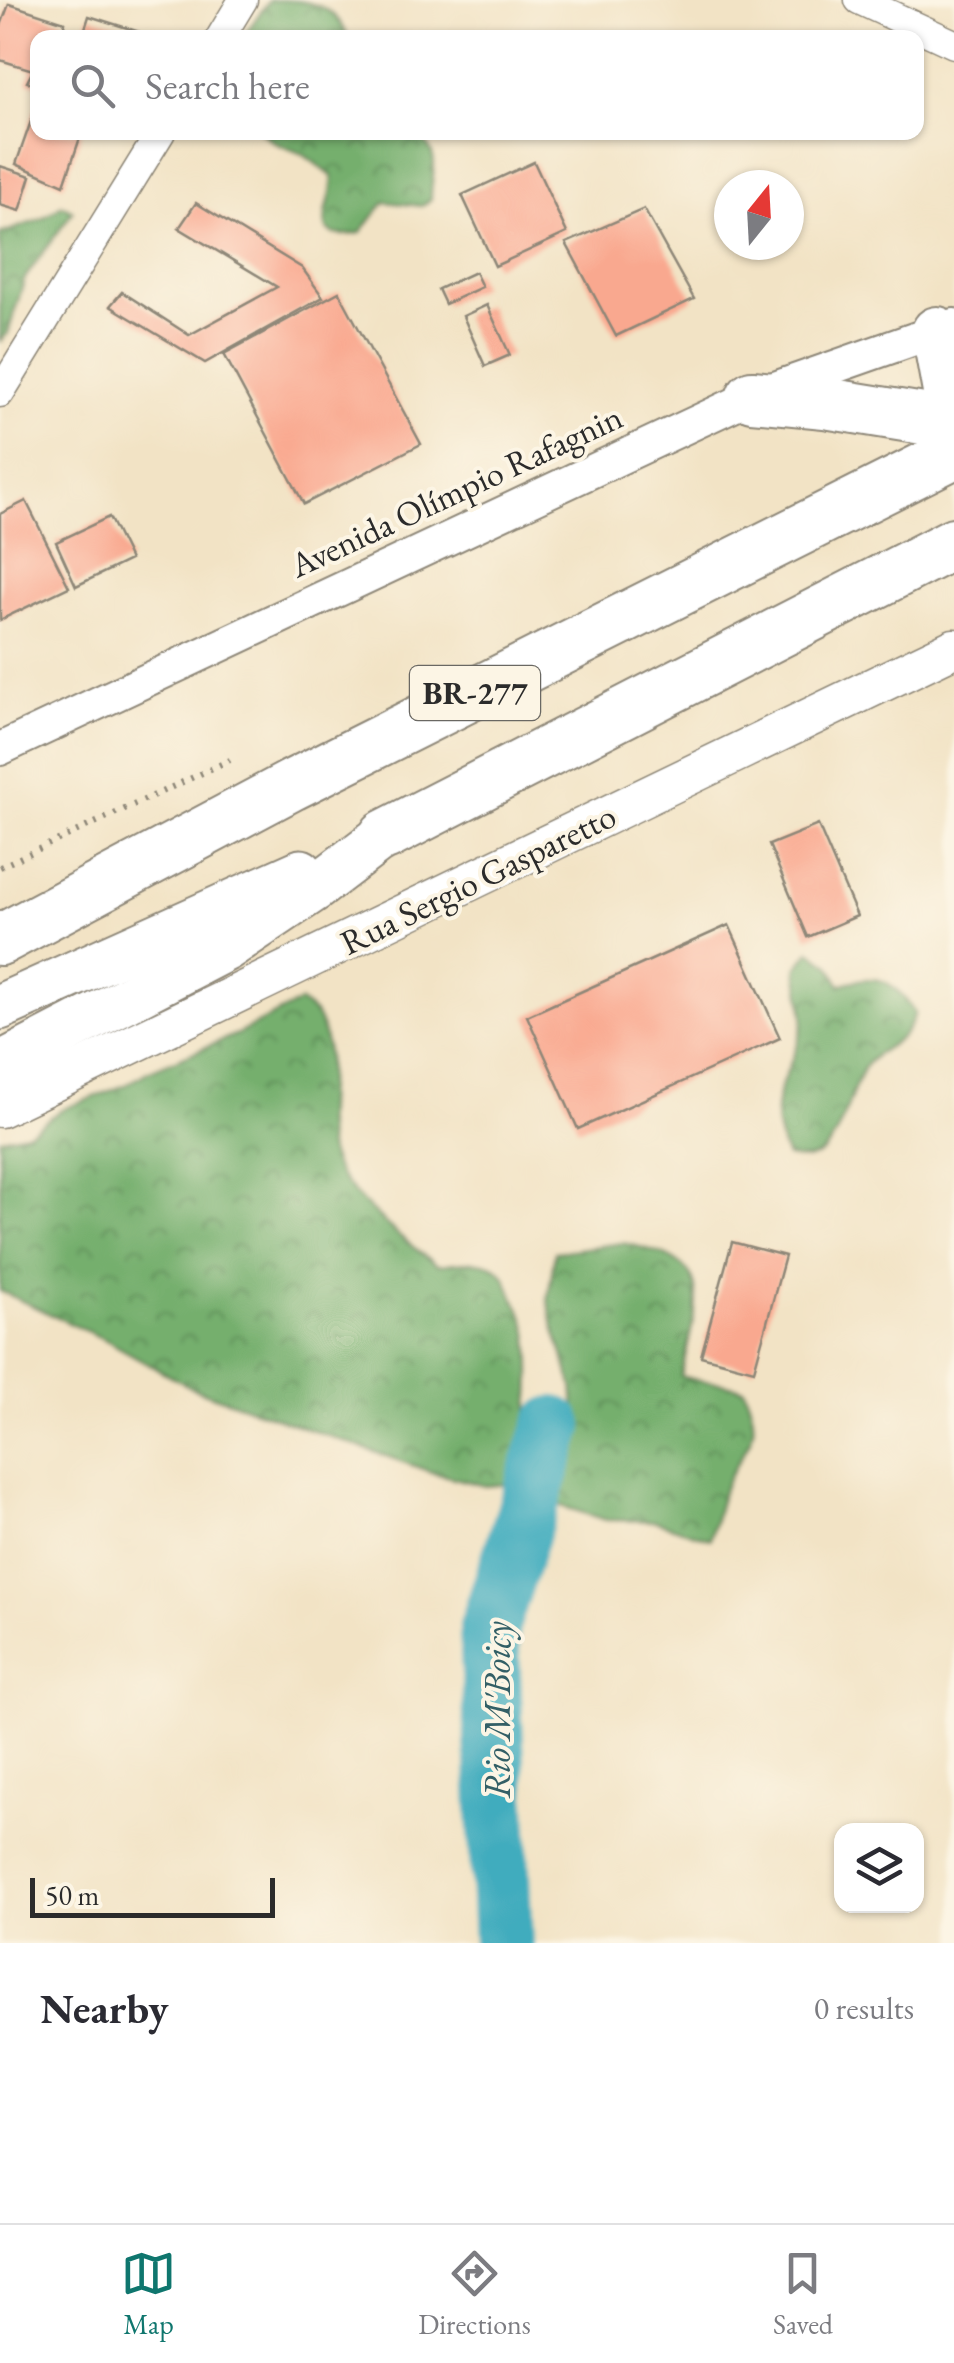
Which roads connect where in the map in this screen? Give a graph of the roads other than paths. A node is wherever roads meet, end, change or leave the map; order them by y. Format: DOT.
graph roads {
  1 [pos="859,0"];
  2 [pos="239,1"];
  3 [pos="224,30"];
  4 [pos="924,30"];
  5 [pos="924,30"];
  6 [pos="954,44"];
  7 [pos="156,140"];
  8 [pos="946,329"];
  9 [pos="0,392"];
  10 [pos="752,396"];
  11 [pos="954,424"];
  12 [pos="954,453"];
  13 [pos="954,543"];
  14 [pos="954,648"];
  15 [pos="0,749"];
  16 [pos="385,834"];
  17 [pos="0,940"];
  18 [pos="0,1007"];
  19 [pos="0,1065"];
  20 [pos="0,1108"];
  1 -- 5 [label="street"];
  2 -- 3 [label="street"];
  4 -- 6 [label="street"];
  7 -- 9 [label="street"];
  8 -- 10 [label="street, Avenida Olímpio Rafagnin"];
  8 -- 11 [label="highway"];
  10 -- 11 [label="highway"];
  10 -- 15 [label="street, Avenida Olímpio Rafagnin"];
  12 -- 17 [label="highway, BR-277"];
  13 -- 16 [label="highway, BR-277"];
  14 -- 20 [label="main road, Rua Sergio Gasparetto"];
  16 -- 18 [label="highway, BR-277"];
  16 -- 19 [label="highway"];
}
